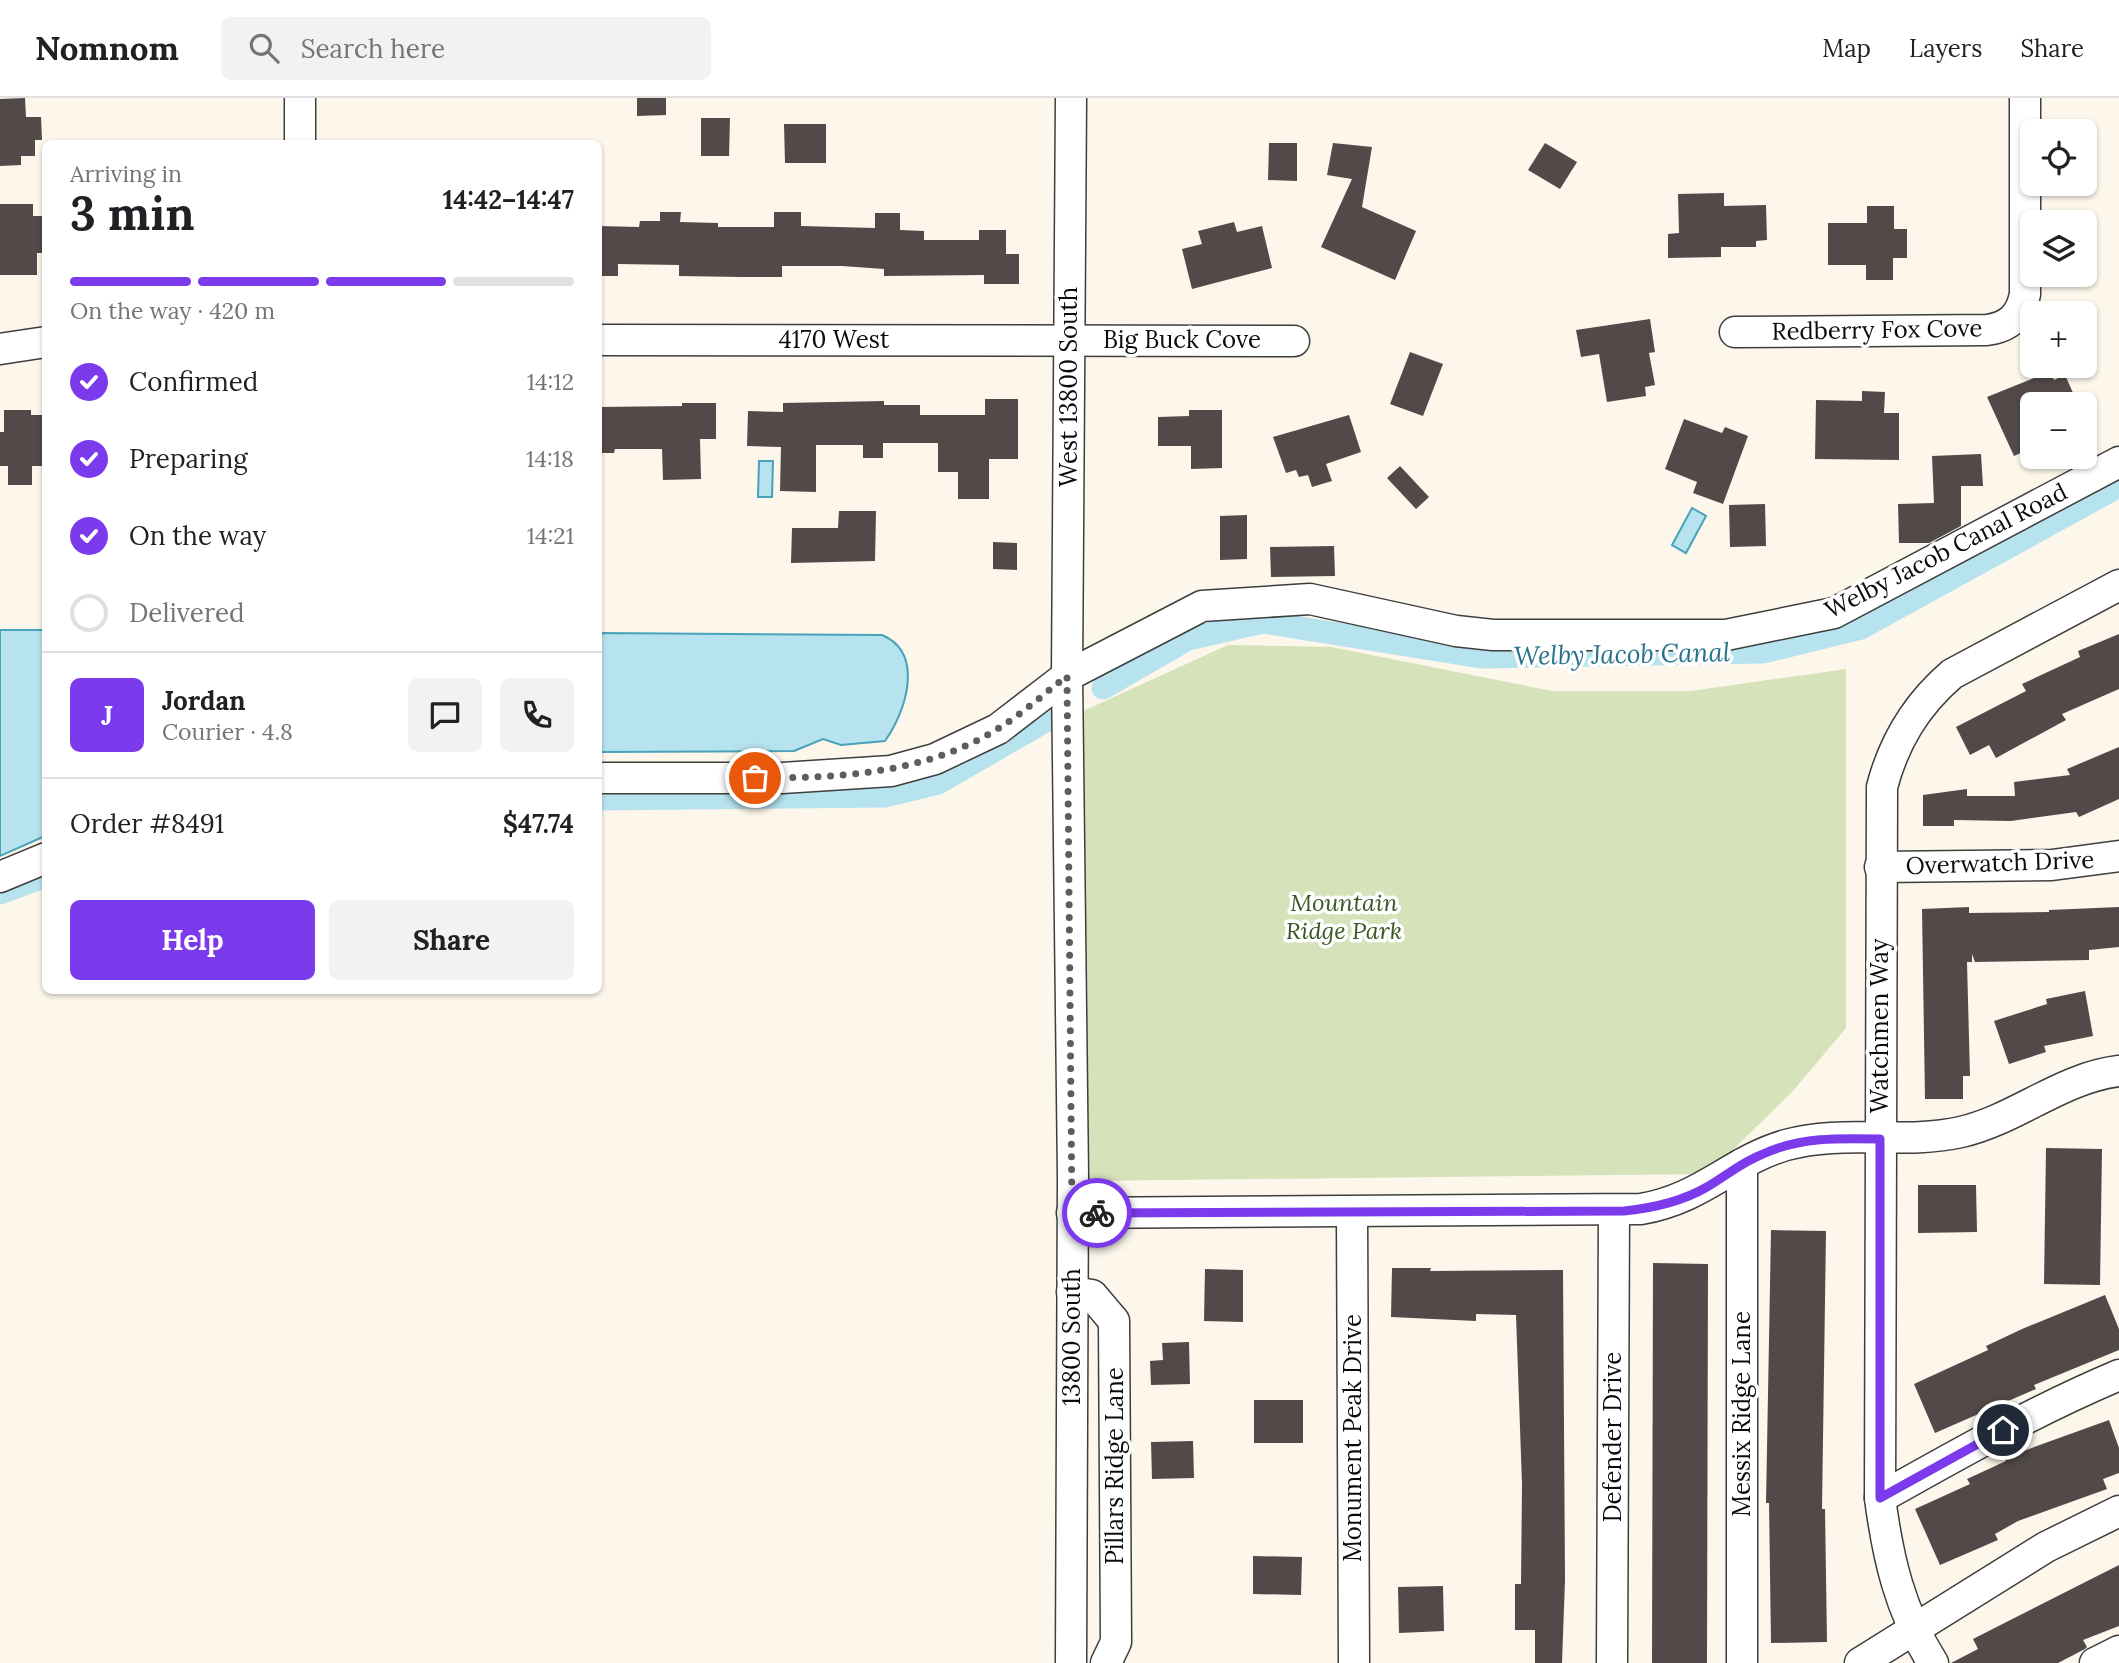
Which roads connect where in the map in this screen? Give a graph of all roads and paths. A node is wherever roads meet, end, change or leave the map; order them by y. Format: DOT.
graph roads {
  1 [pos="300,98"];
  2 [pos="1071,98"];
  3 [pos="2025,98"];
  4 [pos="300,140"];
  5 [pos="1735,332"];
  6 [pos="602,340"];
  7 [pos="1070,340"];
  8 [pos="1294,341"];
  9 [pos="42,343"];
  10 [pos="0,349"];
  11 [pos="2119,462"];
  12 [pos="2119,585"];
  13 [pos="1067,676"];
  14 [pos="602,778"];
  15 [pos="2119,856"];
  16 [pos="42,860"];
  17 [pos="1880,867"];
  18 [pos="0,877"];
  19 [pos="2119,1071"];
  20 [pos="1880,1139"];
  21 [pos="1742,1164"];
  22 [pos="1614,1211"];
  23 [pos="1072,1213"];
  24 [pos="1352,1213"];
  25 [pos="1072,1292"];
  26 [pos="2119,1376"];
  27 [pos="1880,1498"];
  28 [pos="2119,1511"];
  29 [pos="1912,1630"];
  30 [pos="2119,1651"];
  31 [pos="1071,1663"];
  32 [pos="1106,1663"];
  33 [pos="1354,1663"];
  34 [pos="1612,1663"];
  35 [pos="1742,1663"];
  36 [pos="1860,1663"];
  37 [pos="1933,1663"];
  38 [pos="2095,1663"];
  1 -- 4 [label="street"];
  2 -- 7 [label="street, West 13800 South"];
  3 -- 5 [label="street, Redberry Fox Cove"];
  6 -- 7 [label="street, 4170 West"];
  7 -- 8 [label="street, Big Buck Cove"];
  7 -- 13 [label="street, West 13800 South"];
  9 -- 10 [label="street"];
  11 -- 13 [label="street, Welby Jacob Canal Road"];
  12 -- 17 [label="street, Watchmen Way"];
  13 -- 14 [label="street, Welby Jacob Canal Road"];
  13 -- 23 [label="street, 13800 South"];
  15 -- 17 [label="street, Overwatch Drive"];
  16 -- 18 [label="street"];
  17 -- 20 [label="street, Watchmen Way"];
  19 -- 20 [label="street"];
  20 -- 21 [label="street"];
  20 -- 27 [label="street, Watchmen Way"];
  21 -- 22 [label="street"];
  21 -- 35 [label="street, Messix Ridge Lane"];
  22 -- 24 [label="street"];
  22 -- 34 [label="street, Defender Drive"];
  23 -- 24 [label="street"];
  23 -- 25 [label="street, 13800 South"];
  24 -- 33 [label="street, Monument Peak Drive"];
  25 -- 31 [label="street, 13800 South"];
  25 -- 32 [label="street, Pillars Ridge Lane"];
  26 -- 27 [label="street"];
  27 -- 29 [label="street, Watchmen Way"];
  28 -- 29 [label="street"];
  29 -- 36 [label="street"];
  29 -- 37 [label="street, Watchmen Way"];
  30 -- 38 [label="street"];
}
